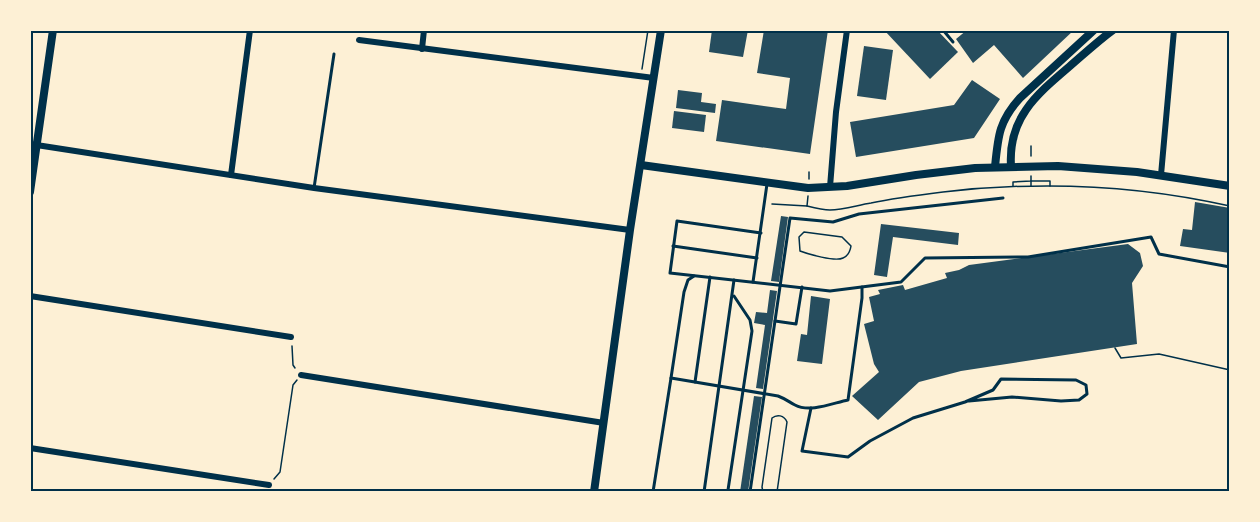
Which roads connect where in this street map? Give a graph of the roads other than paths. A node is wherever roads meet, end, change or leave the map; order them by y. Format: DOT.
graph roads {
  1 [pos="53,30"];
  2 [pos="250,30"];
  3 [pos="424,30"];
  4 [pos="661,30"];
  5 [pos="847,30"];
  6 [pos="943,30"];
  7 [pos="1094,30"];
  8 [pos="1113,30"];
  9 [pos="1174,30"];
  10 [pos="359,40"];
  11 [pos="953,42"];
  12 [pos="422,49"];
  13 [pos="334,54"];
  14 [pos="654,78"];
  15 [pos="33,145"];
  16 [pos="641,165"];
  17 [pos="1011,166"];
  18 [pos="995,167"];
  19 [pos="231,175"];
  20 [pos="1161,175"];
  21 [pos="768,183"];
  22 [pos="1230,186"];
  23 [pos="314,188"];
  24 [pos="830,188"];
  25 [pos="30,192"];
  26 [pos="1003,198"];
  27 [pos="630,230"];
  28 [pos="761,233"];
  29 [pos="673,246"];
  30 [pos="757,258"];
  31 [pos="1230,267"];
  32 [pos="694,276"];
  33 [pos="711,277"];
  34 [pos="734,280"];
  35 [pos="753,282"];
  36 [pos="780,284"];
  37 [pos="802,287"];
  38 [pos="862,287"];
  39 [pos="733,295"];
  40 [pos="30,296"];
  41 [pos="775,321"];
  42 [pos="291,337"];
  43 [pos="302,375"];
  44 [pos="671,378"];
  45 [pos="695,382"];
  46 [pos="719,386"];
  47 [pos="743,390"];
  48 [pos="764,393"];
  49 [pos="969,401"];
  50 [pos="811,408"];
  51 [pos="604,423"];
  52 [pos="30,448"];
  53 [pos="269,486"];
  54 [pos="728,490"];
  55 [pos="594,492"];
  56 [pos="653,492"];
  57 [pos="704,492"];
  58 [pos="750,492"];
  1 -- 15 [label="street"];
  2 -- 19 [label="street"];
  3 -- 12 [label="street"];
  4 -- 14 [label="street"];
  5 -- 24 [label="street"];
  6 -- 11 [label="lane"];
  7 -- 18 [label="street"];
  8 -- 17 [label="street"];
  9 -- 20 [label="street"];
  10 -- 12 [label="street"];
  12 -- 14 [label="street"];
  13 -- 23 [label="lane"];
  14 -- 16 [label="street"];
  15 -- 19 [label="street"];
  15 -- 25 [label="street"];
  16 -- 21 [label="street"];
  16 -- 27 [label="street"];
  17 -- 18 [label="street"];
  17 -- 20 [label="street"];
  18 -- 24 [label="street"];
  19 -- 23 [label="street"];
  20 -- 22 [label="street"];
  21 -- 24 [label="street"];
  21 -- 28 [label="lane"];
  23 -- 27 [label="street"];
  26 -- 36 [label="lane"];
  27 -- 51 [label="street"];
  28 -- 29 [label="lane"];
  28 -- 30 [label="lane"];
  29 -- 30 [label="lane"];
  29 -- 32 [label="lane"];
  30 -- 35 [label="lane"];
  31 -- 38 [label="lane"];
  32 -- 33 [label="lane"];
  32 -- 44 [label="lane"];
  33 -- 34 [label="lane"];
  33 -- 45 [label="lane"];
  34 -- 35 [label="lane"];
  34 -- 39 [label="lane"];
  35 -- 36 [label="lane"];
  36 -- 37 [label="lane"];
  36 -- 41 [label="lane"];
  37 -- 38 [label="lane"];
  37 -- 41 [label="lane"];
  38 -- 50 [label="lane"];
  39 -- 46 [label="lane"];
  39 -- 47 [label="lane"];
  40 -- 42 [label="street"];
  41 -- 48 [label="lane"];
  43 -- 51 [label="street"];
  44 -- 45 [label="lane"];
  44 -- 56 [label="lane"];
  45 -- 46 [label="lane"];
  46 -- 47 [label="lane"];
  46 -- 57 [label="lane"];
  47 -- 48 [label="lane"];
  47 -- 54 [label="lane"];
  48 -- 50 [label="lane"];
  48 -- 58 [label="lane"];
  49 -- 49 [label="lane"];
  49 -- 50 [label="lane"];
  51 -- 55 [label="street"];
  52 -- 53 [label="street"];
}
